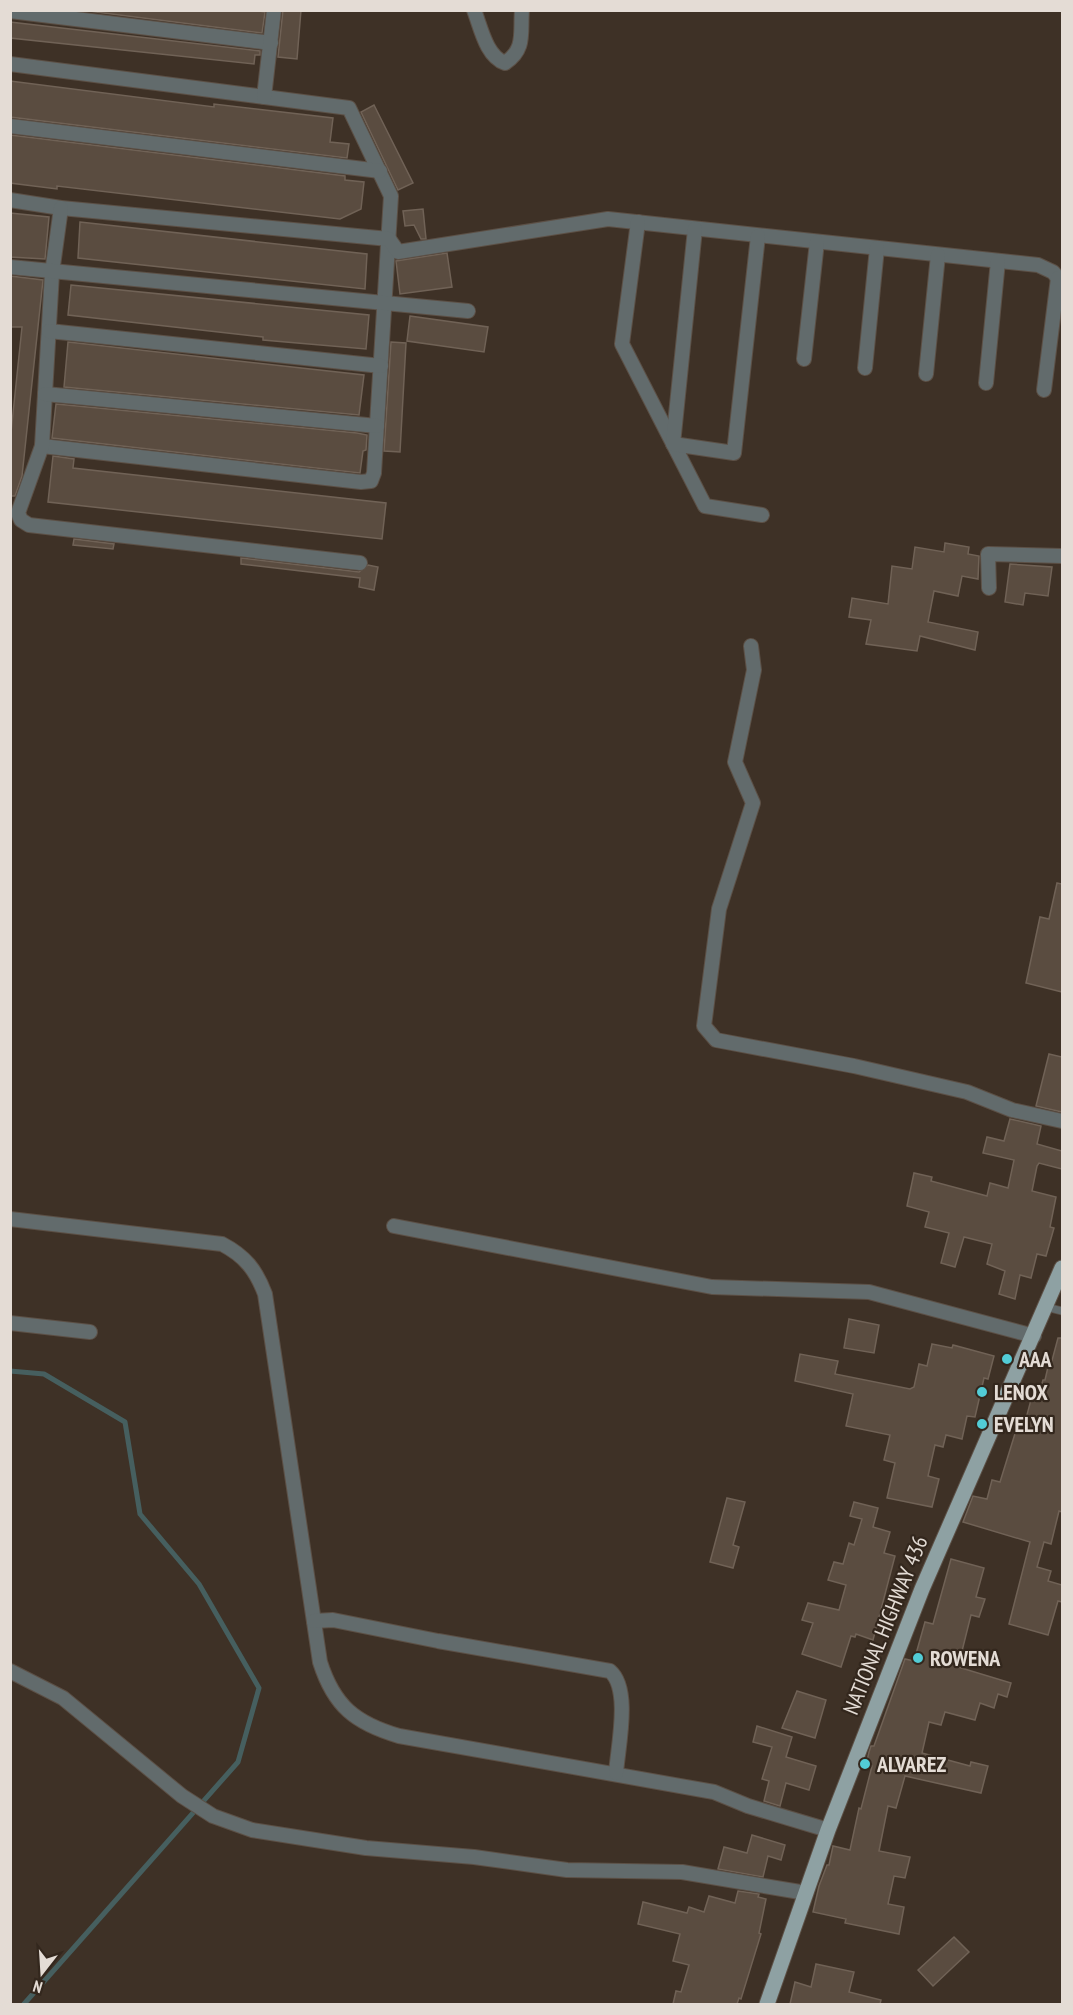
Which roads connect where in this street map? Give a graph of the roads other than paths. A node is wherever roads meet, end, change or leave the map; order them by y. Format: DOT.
graph roads {
  1 [pos="274,10"];
  2 [pos="474,10"];
  3 [pos="522,10"];
  4 [pos="10,11"];
  5 [pos="271,43"];
  6 [pos="10,64"];
  7 [pos="264,97"];
  8 [pos="10,126"];
  9 [pos="380,171"];
  10 [pos="10,200"];
  11 [pos="61,208"];
  12 [pos="638,222"];
  13 [pos="695,229"];
  14 [pos="758,236"];
  15 [pos="389,239"];
  16 [pos="817,242"];
  17 [pos="877,248"];
  18 [pos="938,255"];
  19 [pos="998,261"];
  20 [pos="10,267"];
  21 [pos="52,273"];
  22 [pos="1060,280"];
  23 [pos="385,303"];
  24 [pos="468,311"];
  25 [pos="49,331"];
  26 [pos="804,359"];
  27 [pos="381,366"];
  28 [pos="865,368"];
  29 [pos="926,374"];
  30 [pos="986,383"];
  31 [pos="1044,390"];
  32 [pos="45,394"];
  33 [pos="377,426"];
  34 [pos="674,444"];
  35 [pos="42,446"];
  36 [pos="762,515"];
  37 [pos="1062,556"];
  38 [pos="360,563"];
  39 [pos="989,588"];
  40 [pos="751,646"];
  41 [pos="1062,1121"];
  42 [pos="10,1219"];
  43 [pos="394,1226"];
  44 [pos="1062,1268"];
  45 [pos="1046,1307"];
  46 [pos="1062,1311"];
  47 [pos="10,1323"];
  48 [pos="90,1332"];
  49 [pos="1034,1336"];
  50 [pos="314,1621"];
  51 [pos="10,1671"];
  52 [pos="616,1773"];
  53 [pos="828,1830"];
  54 [pos="806,1893"];
  55 [pos="766,2004"];
  1 -- 5 [label="street"];
  2 -- 3 [label="street"];
  4 -- 5 [label="street"];
  5 -- 7 [label="street"];
  6 -- 7 [label="street"];
  7 -- 9 [label="street"];
  8 -- 9 [label="street"];
  9 -- 15 [label="street"];
  10 -- 11 [label="street"];
  11 -- 15 [label="street"];
  11 -- 21 [label="street"];
  12 -- 13 [label="street"];
  12 -- 15 [label="street"];
  12 -- 34 [label="street"];
  13 -- 14 [label="street"];
  13 -- 34 [label="street"];
  14 -- 16 [label="street"];
  14 -- 34 [label="street"];
  15 -- 23 [label="street"];
  16 -- 17 [label="street"];
  16 -- 26 [label="street"];
  17 -- 18 [label="street"];
  17 -- 28 [label="street"];
  18 -- 19 [label="street"];
  18 -- 29 [label="street"];
  19 -- 22 [label="street"];
  19 -- 30 [label="street"];
  20 -- 21 [label="street"];
  21 -- 23 [label="street"];
  21 -- 25 [label="street"];
  22 -- 31 [label="street"];
  23 -- 24 [label="street"];
  23 -- 27 [label="street"];
  25 -- 27 [label="street"];
  25 -- 32 [label="street"];
  27 -- 33 [label="street"];
  32 -- 33 [label="street"];
  32 -- 35 [label="street"];
  33 -- 35 [label="street"];
  34 -- 36 [label="street"];
  35 -- 38 [label="street"];
  37 -- 39 [label="street"];
  40 -- 41 [label="street"];
  42 -- 50 [label="street"];
  43 -- 49 [label="street"];
  44 -- 45 [label="main road, NATIONAL HIGHWAY 436"];
  45 -- 46 [label="lane"];
  45 -- 49 [label="main road, NATIONAL HIGHWAY 436"];
  47 -- 48 [label="street"];
  49 -- 53 [label="main road, NATIONAL HIGHWAY 436"];
  50 -- 52 [label="street"];
  50 -- 52 [label="street"];
  51 -- 54 [label="street"];
  52 -- 53 [label="street"];
  53 -- 54 [label="main road, NATIONAL HIGHWAY 436"];
  54 -- 55 [label="main road, NATIONAL HIGHWAY 436"];
}
